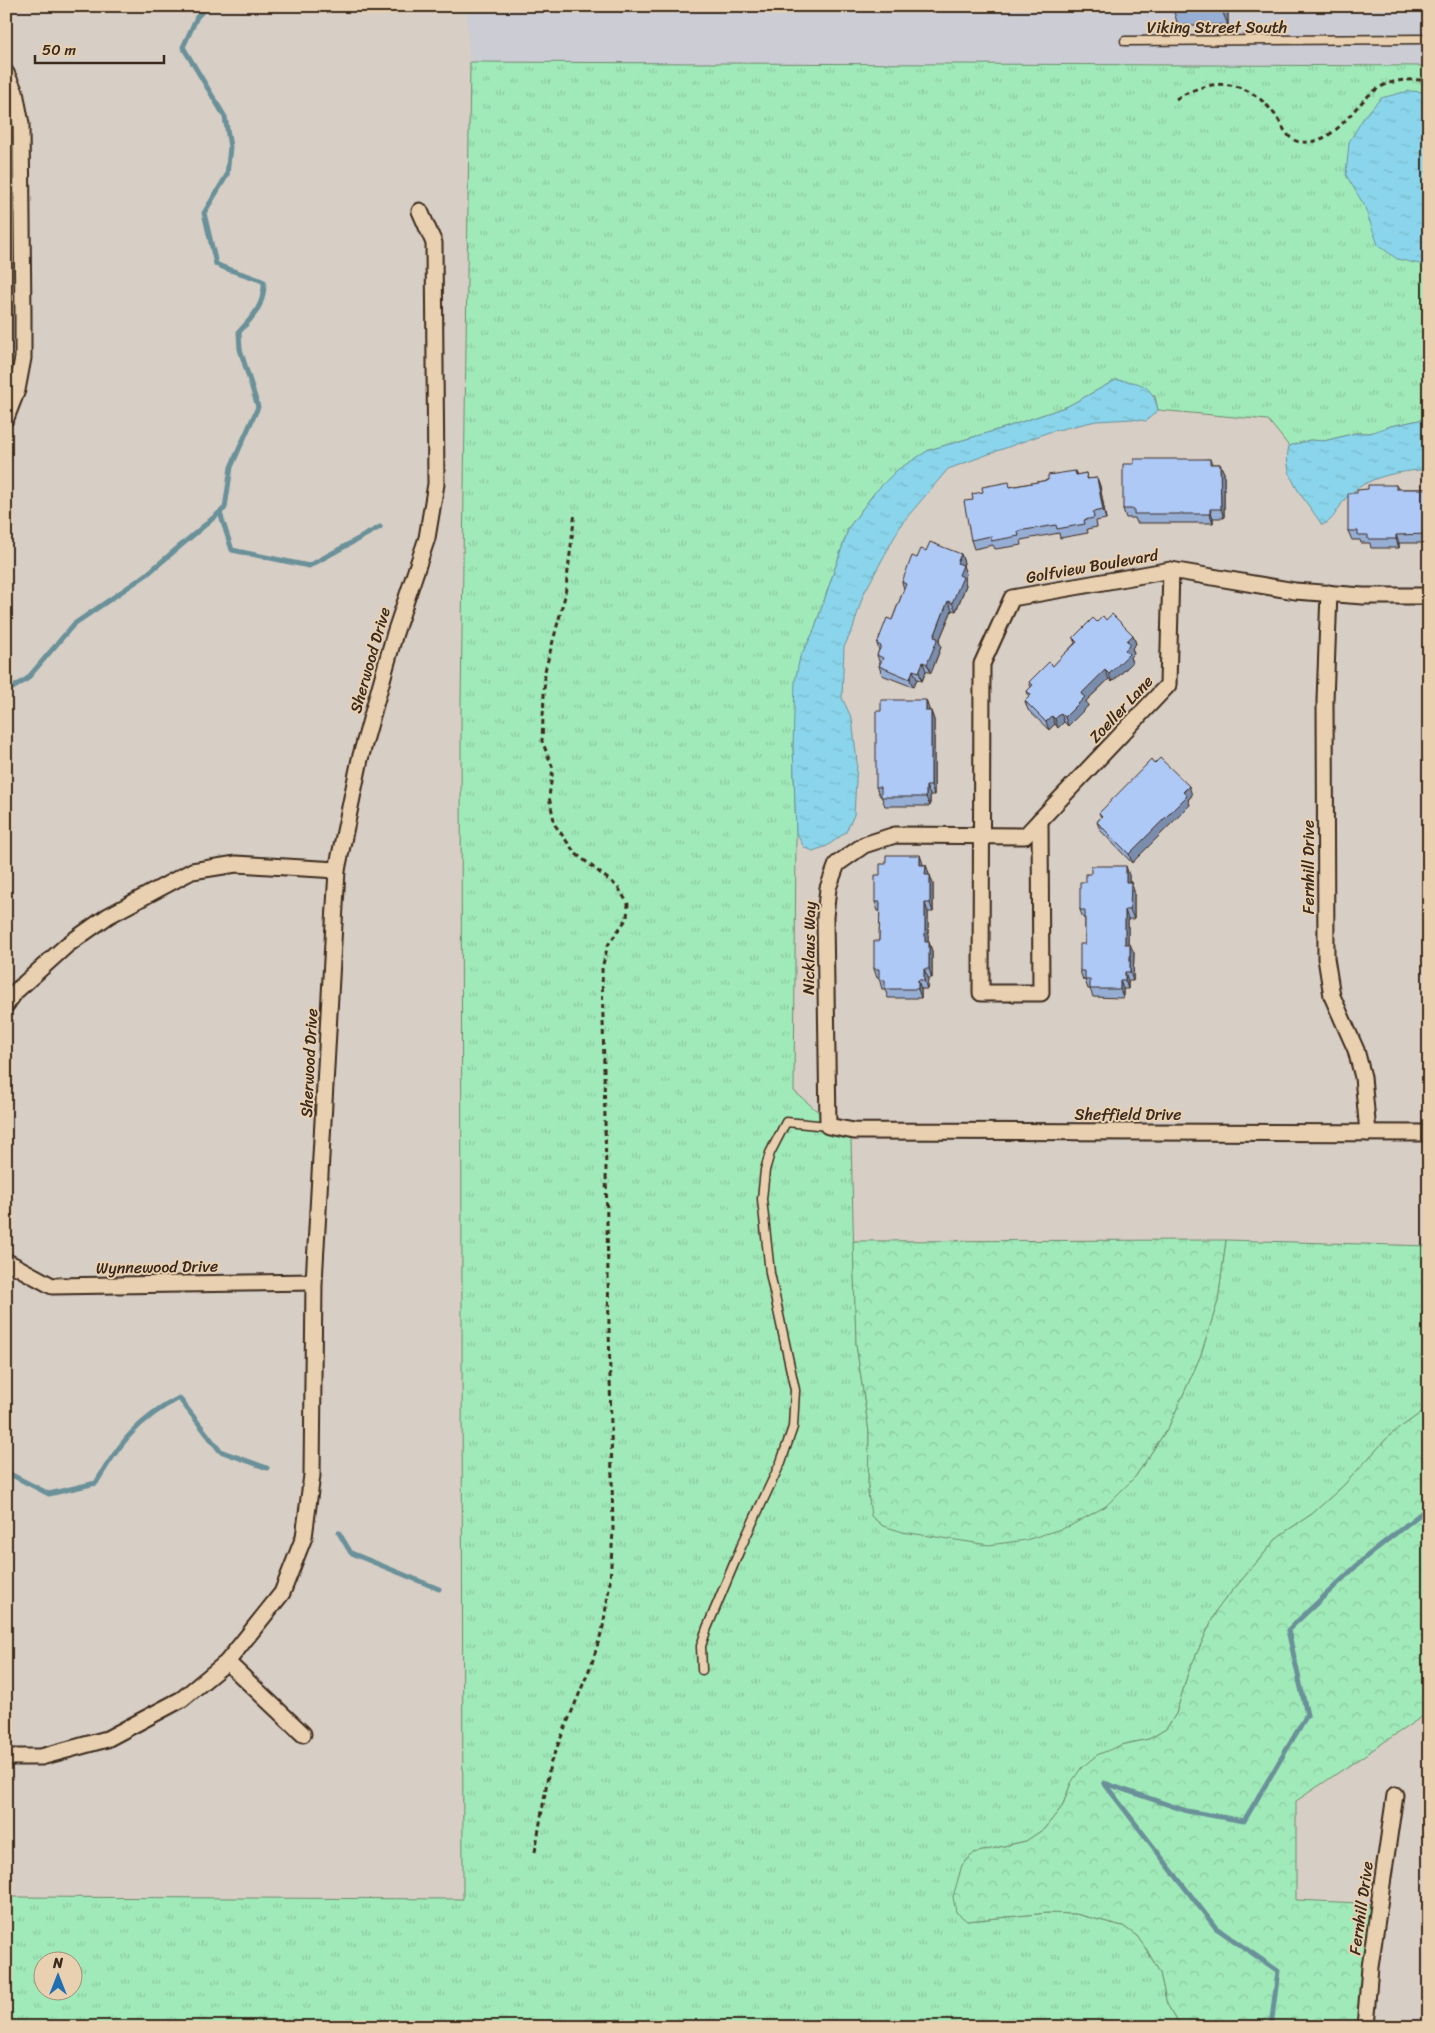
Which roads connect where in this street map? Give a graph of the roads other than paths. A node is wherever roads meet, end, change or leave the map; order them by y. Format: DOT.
graph roads {
  1 [pos="1429,39"];
  2 [pos="1125,41"];
  3 [pos="6,73"];
  4 [pos="420,211"];
  5 [pos="6,418"];
  6 [pos="1171,570"];
  7 [pos="1329,593"];
  8 [pos="1429,596"];
  9 [pos="1040,820"];
  10 [pos="981,836"];
  11 [pos="337,870"];
  12 [pos="6,1005"];
  13 [pos="828,1126"];
  14 [pos="1368,1133"];
  15 [pos="1429,1133"];
  16 [pos="6,1261"];
  17 [pos="314,1282"];
  18 [pos="227,1662"];
  19 [pos="702,1670"];
  20 [pos="303,1734"];
  21 [pos="6,1757"];
  22 [pos="1395,1794"];
  23 [pos="1365,2027"];
  1 -- 2 [label="lane, Viking Street South"];
  3 -- 5 [label="street"];
  4 -- 11 [label="street, Sherwood Drive"];
  6 -- 7 [label="street, Golfview Boulevard"];
  6 -- 9 [label="street, Zoeller Lane"];
  6 -- 10 [label="street, Golfview Boulevard"];
  7 -- 8 [label="street, Golfview Boulevard"];
  7 -- 14 [label="street, Fernhill Drive"];
  9 -- 10 [label="street, Zoeller Lane"];
  9 -- 10 [label="street, Golfview Boulevard"];
  10 -- 13 [label="street, Nicklaus Way"];
  11 -- 12 [label="street"];
  11 -- 17 [label="street, Sherwood Drive"];
  13 -- 14 [label="street, Sheffield Drive"];
  13 -- 19 [label="lane"];
  14 -- 15 [label="street, Sheffield Drive"];
  16 -- 17 [label="street, Wynnewood Drive"];
  17 -- 18 [label="street, Sherwood Drive"];
  18 -- 20 [label="street"];
  18 -- 21 [label="street, Sherwood Drive"];
  22 -- 23 [label="street, Fernhill Drive"];
}
